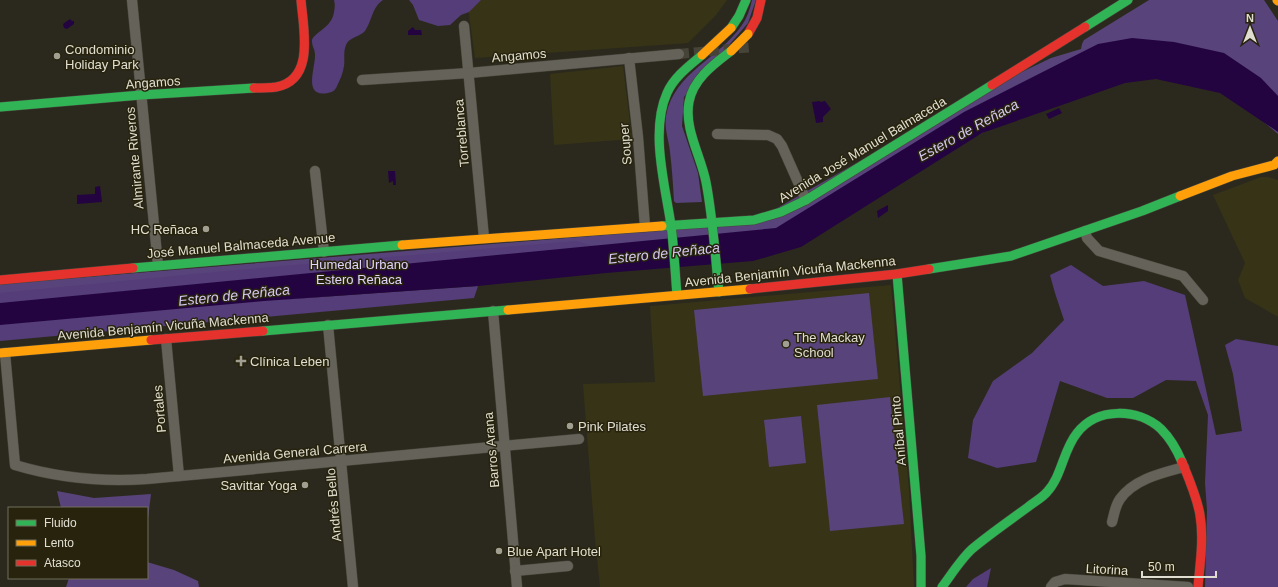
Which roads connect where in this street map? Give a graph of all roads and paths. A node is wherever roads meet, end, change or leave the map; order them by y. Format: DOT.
graph roads {
  1 [pos="132,0"];
  2 [pos="300,0"];
  3 [pos="746,0"];
  4 [pos="761,0"];
  5 [pos="1128,0"];
  6 [pos="464,26"];
  7 [pos="679,54"];
  8 [pos="629,58"];
  9 [pos="469,73"];
  10 [pos="362,80"];
  11 [pos="141,95"];
  12 [pos="0,107"];
  13 [pos="717,134"];
  14 [pos="1277,164"];
  15 [pos="315,171"];
  16 [pos="806,200"];
  17 [pos="645,227"];
  18 [pos="712,227"];
  19 [pos="671,230"];
  20 [pos="1085,231"];
  21 [pos="484,238"];
  22 [pos="324,252"];
  23 [pos="158,265"];
  24 [pos="897,274"];
  25 [pos="0,280"];
  26 [pos="719,292"];
  27 [pos="677,295"];
  28 [pos="1203,300"];
  29 [pos="493,311"];
  30 [pos="328,325"];
  31 [pos="166,339"];
  32 [pos="2,353"];
  33 [pos="579,439"];
  34 [pos="504,446"];
  35 [pos="342,461"];
  36 [pos="1184,467"];
  37 [pos="179,476"];
  38 [pos="1112,522"];
  39 [pos="568,566"];
  40 [pos="516,571"];
  41 [pos="1110,584"];
  42 [pos="353,587"];
  43 [pos="517,587"];
  44 [pos="921,587"];
  45 [pos="942,587"];
  46 [pos="1051,587"];
  47 [pos="1188,587"];
  48 [pos="1198,587"];
  1 -- 11 [label="street, Almirante Riveros"];
  2 -- 11 [label="main road, Angamos"];
  3 -- 19 [label="main road, bridge"];
  4 -- 18 [label="main road, bridge"];
  5 -- 16 [label="main road, Avenida José Manuel Balmaceda"];
  6 -- 9 [label="street, Torreblanca"];
  7 -- 8 [label="street, Angamos"];
  8 -- 9 [label="street, Angamos"];
  8 -- 17 [label="street, Souper"];
  9 -- 10 [label="street, Angamos"];
  9 -- 21 [label="street, Torreblanca"];
  11 -- 12 [label="main road, Angamos"];
  11 -- 23 [label="street, Almirante Riveros"];
  13 -- 16 [label="street"];
  14 -- 20 [label="main road, Avenida Benjamín Vicuña Mackenna"];
  15 -- 22 [label="street"];
  16 -- 18 [label="main road, Avenida José Manuel Balmaceda"];
  17 -- 19 [label="main road, Avenida José Manuel Balmaceda"];
  17 -- 21 [label="main road, Avenida José Manuel Balmaceda"];
  18 -- 19 [label="main road, Avenida José Manuel Balmaceda"];
  18 -- 26 [label="main road"];
  19 -- 27 [label="main road"];
  20 -- 24 [label="main road, Avenida Benjamín Vicuña Mackenna"];
  20 -- 28 [label="street"];
  21 -- 22 [label="main road, José Manuel Balmaceda Avenue"];
  22 -- 23 [label="main road, José Manuel Balmaceda Avenue"];
  23 -- 25 [label="main road, José Manuel Balmaceda Avenue"];
  24 -- 26 [label="main road, Avenida Benjamín Vicuña Mackenna"];
  24 -- 44 [label="main road, Aníbal Pinto"];
  26 -- 27 [label="main road, Avenida Benjamín Vicuña Mackenna"];
  27 -- 29 [label="main road, Avenida Benjamín Vicuña Mackenna"];
  29 -- 30 [label="main road, Avenida Benjamín Vicuña Mackenna"];
  29 -- 34 [label="street, Barros Arana"];
  30 -- 31 [label="main road, Avenida Benjamín Vicuña Mackenna"];
  30 -- 35 [label="street, Andrés Bello"];
  31 -- 32 [label="main road, Avenida Benjamín Vicuña Mackenna"];
  31 -- 37 [label="street, Portales"];
  32 -- 37 [label="street, Avenida General Carrera"];
  33 -- 34 [label="street, Avenida General Carrera"];
  34 -- 35 [label="street, Avenida General Carrera"];
  34 -- 40 [label="street, Barros Arana"];
  35 -- 37 [label="street, Avenida General Carrera"];
  35 -- 42 [label="street, Andrés Bello"];
  36 -- 38 [label="street"];
  36 -- 45 [label="main road"];
  36 -- 48 [label="main road"];
  39 -- 40 [label="street"];
  40 -- 43 [label="street, Barros Arana"];
  41 -- 46 [label="street, Litorina"];
  41 -- 47 [label="street, Litorina"];
}
